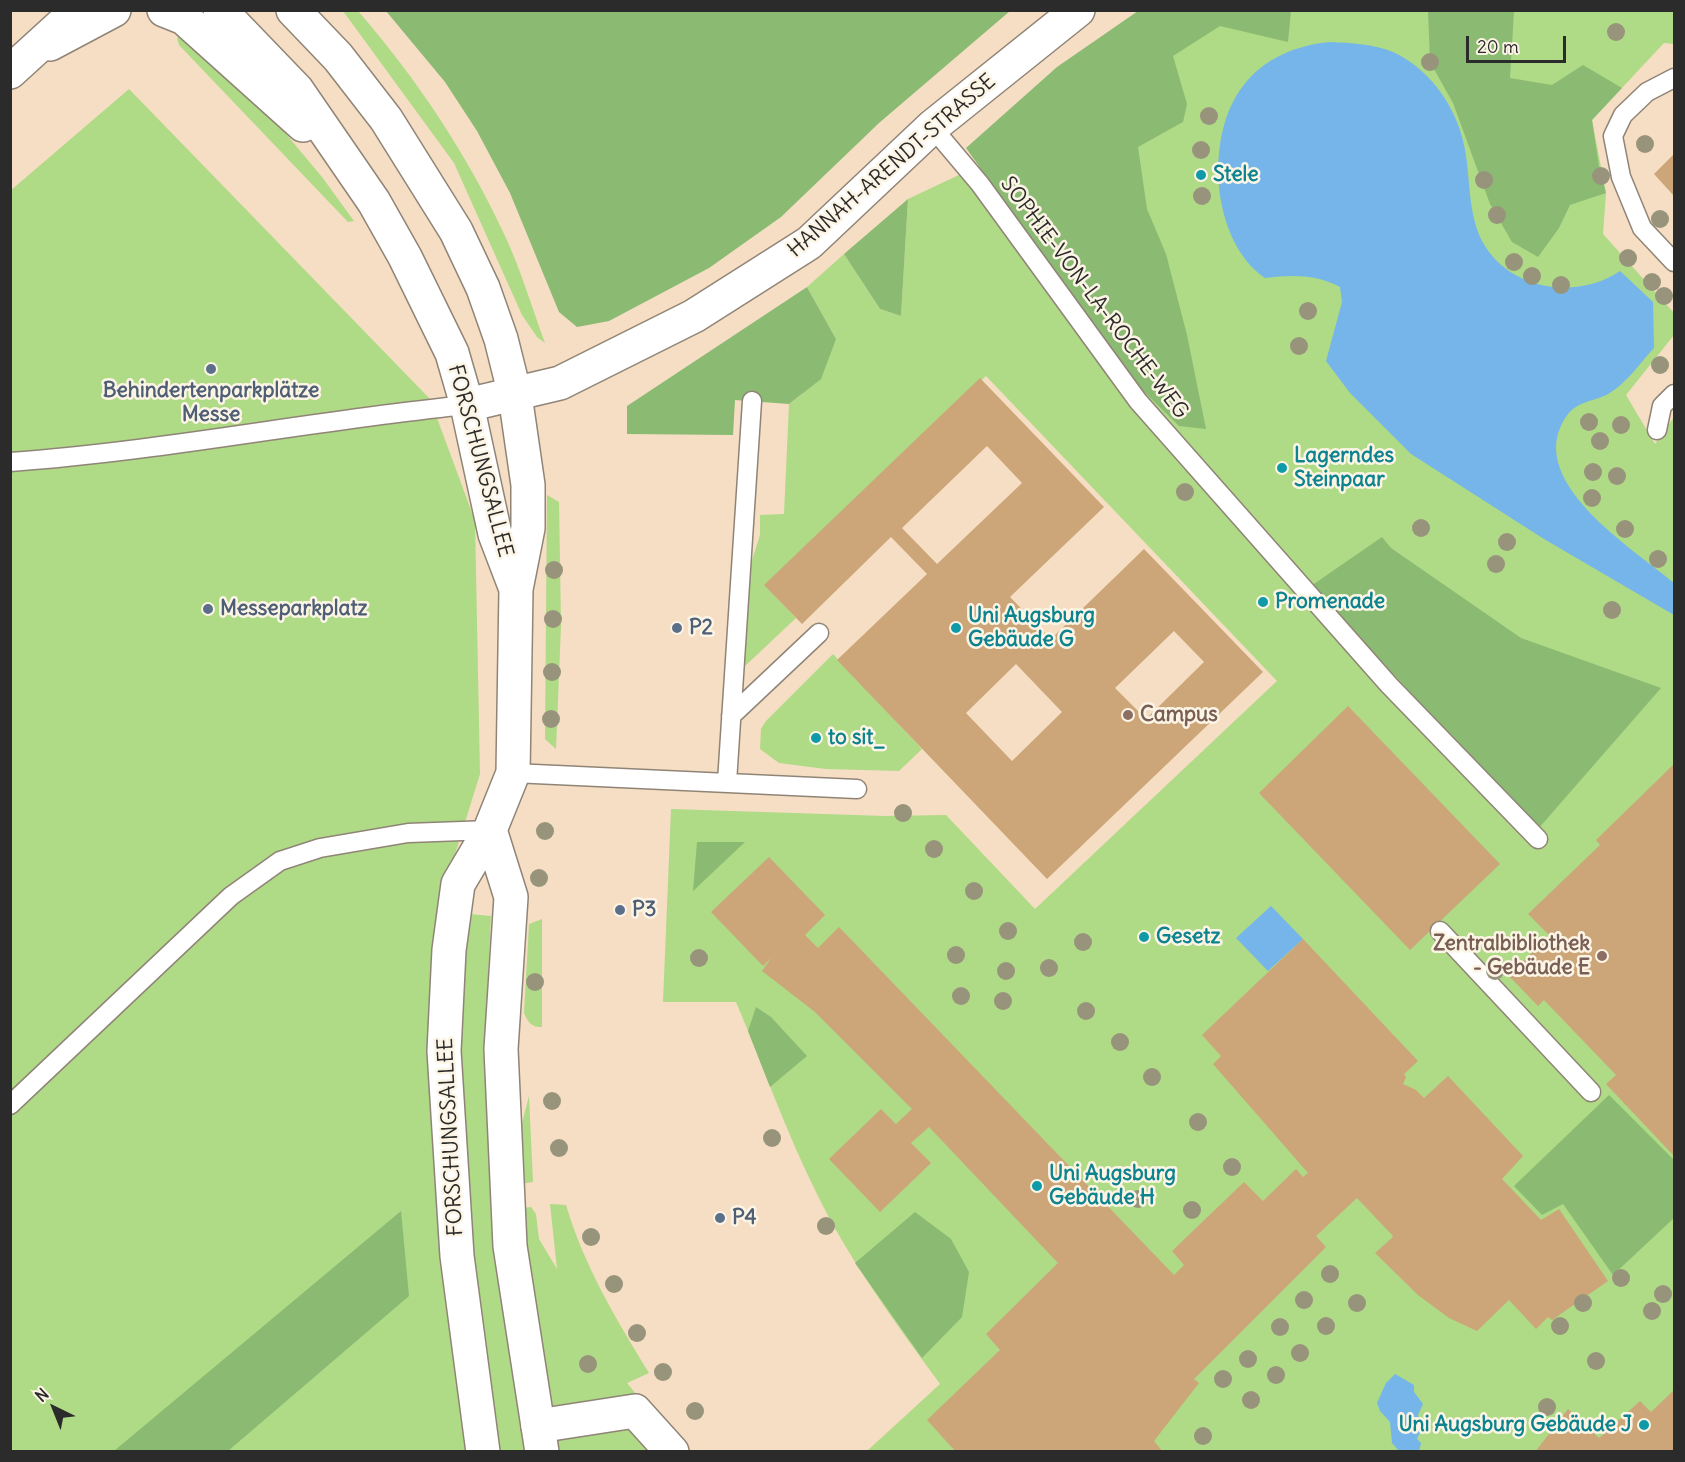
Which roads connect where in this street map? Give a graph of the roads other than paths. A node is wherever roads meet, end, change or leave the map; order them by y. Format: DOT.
graph roads {
  1 [pos="78,10"];
  2 [pos="114,10"];
  3 [pos="164,10"];
  4 [pos="220,10"];
  5 [pos="293,10"];
  6 [pos="1078,10"];
  7 [pos="18,65"];
  8 [pos="1674,78"];
  9 [pos="932,127"];
  10 [pos="357,177"];
  11 [pos="1674,262"];
  12 [pos="1674,394"];
  13 [pos="515,395"];
  14 [pos="752,401"];
  15 [pos="468,405"];
  16 [pos="1657,430"];
  17 [pos="10,462"];
  18 [pos="516,589"];
  19 [pos="819,633"];
  20 [pos="731,716"];
  21 [pos="513,773"];
  22 [pos="727,782"];
  23 [pos="857,789"];
  24 [pos="490,830"];
  25 [pos="1538,839"];
  26 [pos="1440,931"];
  27 [pos="1591,1092"];
  28 [pos="10,1105"];
  29 [pos="540,1439"];
  30 [pos="483,1452"];
  31 [pos="672,1452"];
  1 -- 7 [label="street"];
  2 -- 7 [label="street"];
  3 -- 10 [label="street"];
  4 -- 10 [label="street, FORSCHUNGSALLEE"];
  5 -- 13 [label="street, FORSCHUNGSALLEE"];
  6 -- 9 [label="street, HANNAH-ARENDT-STRASSE"];
  8 -- 11 [label="lane"];
  9 -- 13 [label="street, HANNAH-ARENDT-STRASSE"];
  9 -- 25 [label="lane, SOPHIE-VON-LA-ROCHE-WEG"];
  10 -- 15 [label="street, FORSCHUNGSALLEE"];
  12 -- 16 [label="lane"];
  13 -- 15 [label="street, HANNAH-ARENDT-STRASSE"];
  13 -- 18 [label="street, FORSCHUNGSALLEE"];
  14 -- 20 [label="lane"];
  15 -- 17 [label="lane"];
  15 -- 18 [label="street, FORSCHUNGSALLEE"];
  18 -- 21 [label="street, FORSCHUNGSALLEE"];
  19 -- 20 [label="lane"];
  20 -- 22 [label="lane"];
  21 -- 22 [label="lane"];
  21 -- 24 [label="street, FORSCHUNGSALLEE"];
  22 -- 23 [label="lane"];
  24 -- 28 [label="lane"];
  24 -- 29 [label="street"];
  24 -- 30 [label="street, FORSCHUNGSALLEE"];
  26 -- 27 [label="lane"];
  29 -- 31 [label="street"];
}
